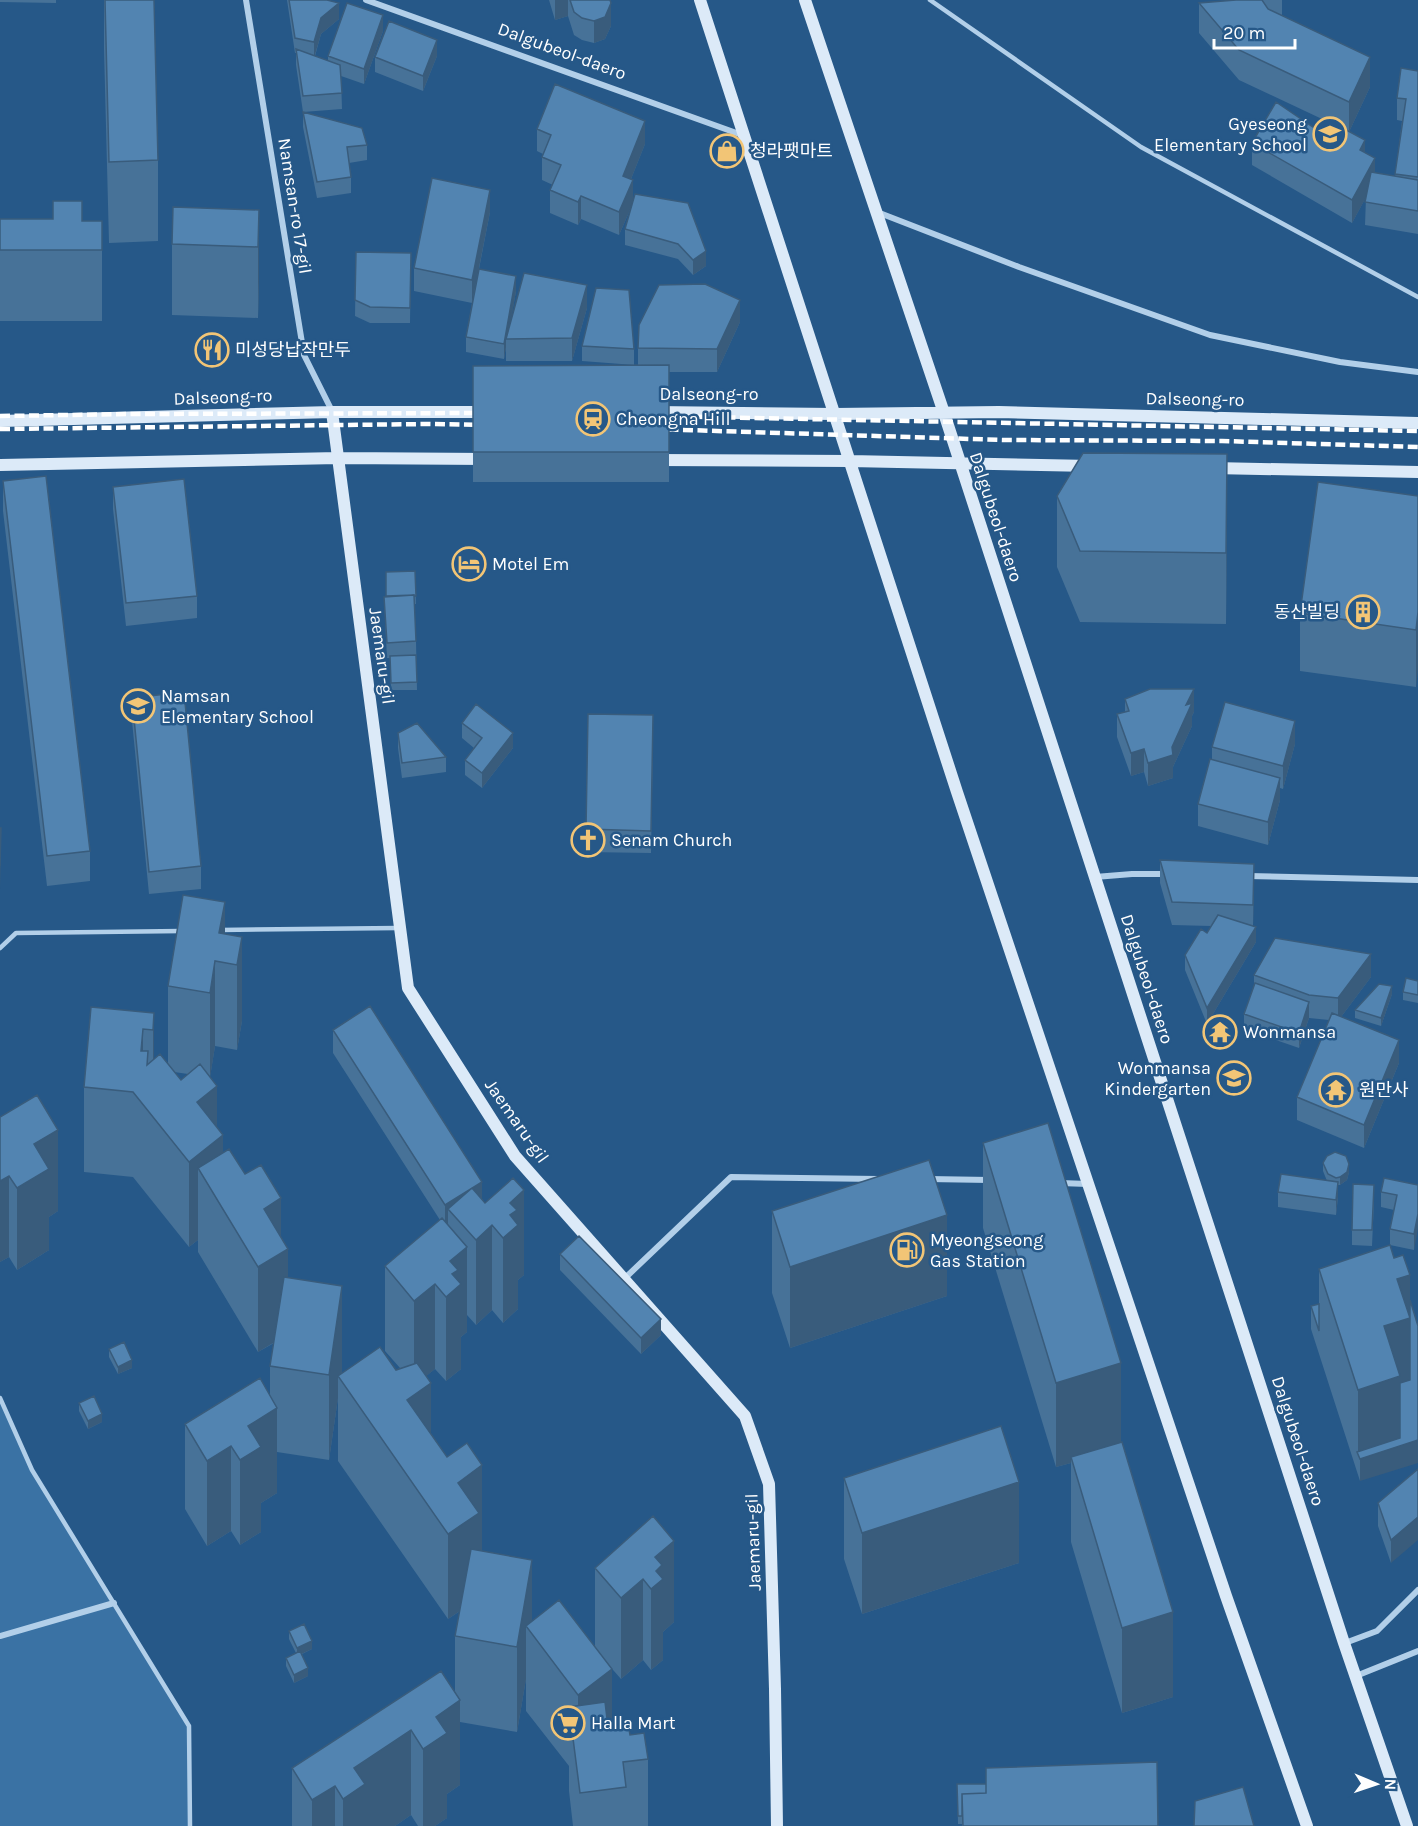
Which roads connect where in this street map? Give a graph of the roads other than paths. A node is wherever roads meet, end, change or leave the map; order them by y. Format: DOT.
graph roads {
  1 [pos="246,0"];
  2 [pos="366,0"];
  3 [pos="700,0"];
  4 [pos="805,0"];
  5 [pos="930,0"];
  6 [pos="746,136"];
  7 [pos="876,212"];
  8 [pos="1418,297"];
  9 [pos="1418,372"];
  10 [pos="332,412"];
  11 [pos="497,412"];
  12 [pos="638,412"];
  13 [pos="944,413"];
  14 [pos="835,414"];
  15 [pos="0,421"];
  16 [pos="1418,423"];
  17 [pos="338,458"];
  18 [pos="505,459"];
  19 [pos="648,460"];
  20 [pos="850,461"];
  21 [pos="959,464"];
  22 [pos="0,465"];
  23 [pos="1100,466"];
  24 [pos="1206,468"];
  25 [pos="1418,472"];
  26 [pos="1168,874"];
  27 [pos="1239,876"];
  28 [pos="1095,877"];
  29 [pos="1418,880"];
  30 [pos="400,928"];
  31 [pos="192,930"];
  32 [pos="215,930"];
  33 [pos="0,948"];
  34 [pos="891,1179"];
  35 [pos="915,1179"];
  36 [pos="999,1180"];
  37 [pos="1056,1182"];
  38 [pos="1089,1184"];
  39 [pos="624,1279"];
  40 [pos="0,1398"];
  41 [pos="1418,1590"];
  42 [pos="114,1603"];
  43 [pos="0,1636"];
  44 [pos="1344,1643"];
  45 [pos="1418,1651"];
  46 [pos="1356,1676"];
  47 [pos="190,1826"];
  48 [pos="777,1826"];
  49 [pos="1307,1826"];
  50 [pos="1407,1826"];
  1 -- 10 [label="street, Namsan-ro 17-gil"];
  2 -- 6 [label="street, Dalgubeol-daero"];
  3 -- 6 [label="main road"];
  4 -- 7 [label="main road, Dalgubeol-daero"];
  5 -- 8 [label="lane"];
  6 -- 14 [label="main road"];
  7 -- 9 [label="street"];
  7 -- 13 [label="main road, Dalgubeol-daero"];
  10 -- 11 [label="main road, Dalseong-ro"];
  10 -- 15 [label="main road, Dalseong-ro"];
  10 -- 17 [label="main road, Jaemaru-gil"];
  12 -- 14 [label="main road, Dalseong-ro"];
  13 -- 14 [label="main road, Dalseong-ro"];
  13 -- 16 [label="main road, Dalseong-ro"];
  13 -- 21 [label="main road, Dalgubeol-daero"];
  14 -- 20 [label="main road"];
  17 -- 18 [label="main road"];
  17 -- 22 [label="main road"];
  17 -- 30 [label="main road, Jaemaru-gil"];
  19 -- 20 [label="main road"];
  20 -- 21 [label="main road"];
  20 -- 38 [label="main road"];
  21 -- 23 [label="main road"];
  21 -- 28 [label="main road, Dalgubeol-daero"];
  24 -- 25 [label="main road"];
  26 -- 28 [label="street"];
  27 -- 29 [label="street"];
  28 -- 44 [label="main road, Dalgubeol-daero"];
  30 -- 32 [label="lane"];
  30 -- 39 [label="main road, Jaemaru-gil"];
  31 -- 33 [label="lane"];
  34 -- 39 [label="street"];
  35 -- 36 [label="street"];
  37 -- 38 [label="street"];
  38 -- 49 [label="main road"];
  39 -- 48 [label="main road, Jaemaru-gil"];
  40 -- 42 [label="lane"];
  41 -- 44 [label="street"];
  42 -- 43 [label="street"];
  42 -- 47 [label="lane"];
  44 -- 46 [label="main road, Dalgubeol-daero"];
  45 -- 46 [label="street"];
  46 -- 50 [label="main road, Dalgubeol-daero"];
}
